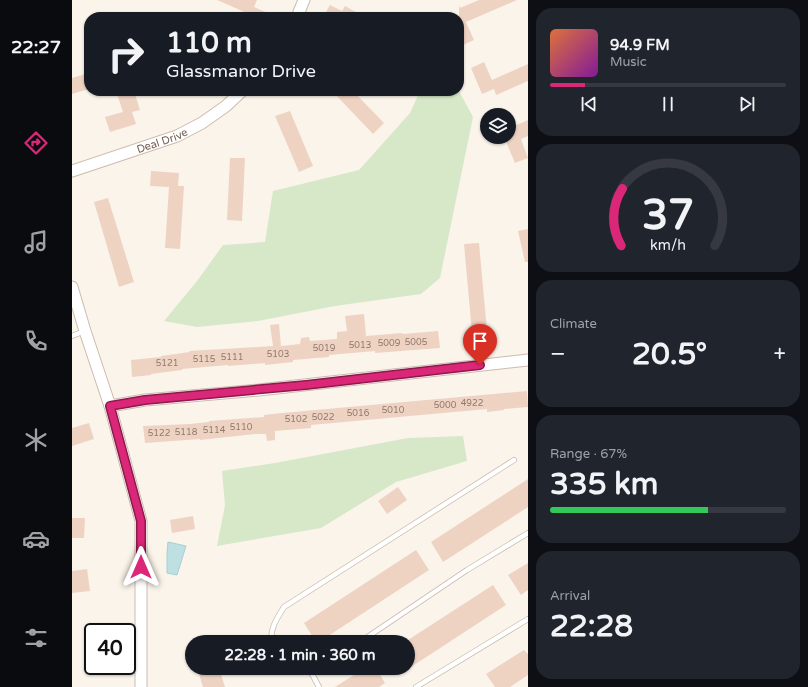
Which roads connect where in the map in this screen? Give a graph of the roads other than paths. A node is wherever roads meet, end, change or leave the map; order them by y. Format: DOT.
graph roads {
  1 [pos="304,0"];
  2 [pos="299,12"];
  3 [pos="237,96"];
  4 [pos="72,171"];
  5 [pos="72,287"];
  6 [pos="85,331"];
  7 [pos="72,336"];
  8 [pos="528,360"];
  9 [pos="110,406"];
  10 [pos="514,460"];
  11 [pos="528,533"];
  12 [pos="528,619"];
  13 [pos="271,635"];
  14 [pos="370,635"];
  15 [pos="313,675"];
  16 [pos="141,687"];
  17 [pos="319,687"];
  18 [pos="416,687"];
  1 -- 2 [label="street"];
  3 -- 4 [label="street, Deal Drive"];
  5 -- 6 [label="street"];
  6 -- 7 [label="lane"];
  6 -- 9 [label="street"];
  8 -- 9 [label="street"];
  9 -- 16 [label="street"];
  10 -- 13 [label="lane"];
  11 -- 14 [label="lane"];
  12 -- 18 [label="lane"];
  15 -- 17 [label="lane"];
}
